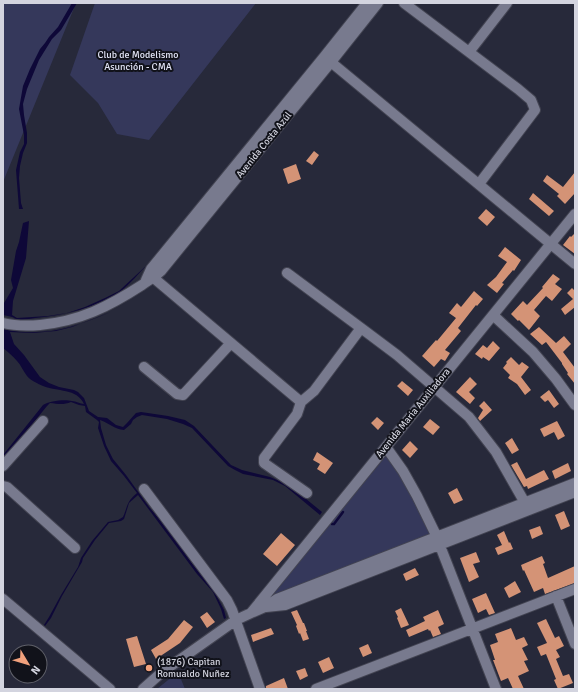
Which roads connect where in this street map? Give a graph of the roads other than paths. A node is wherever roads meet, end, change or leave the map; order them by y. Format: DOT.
graph roads {
  1 [pos="366,3"];
  2 [pos="378,3"];
  3 [pos="404,3"];
  4 [pos="507,3"];
  5 [pos="469,52"];
  6 [pos="328,59"];
  7 [pos="479,184"];
  8 [pos="575,214"];
  9 [pos="551,244"];
  10 [pos="575,264"];
  11 [pos="287,273"];
  12 [pos="149,278"];
  13 [pos="493,315"];
  14 [pos="7,324"];
  15 [pos="361,328"];
  16 [pos="231,343"];
  17 [pos="144,367"];
  18 [pos="435,386"];
  19 [pos="301,402"];
  20 [pos="575,404"];
  21 [pos="43,421"];
  22 [pos="386,446"];
  23 [pos="3,466"];
  24 [pos="575,483"];
  25 [pos="3,486"];
  26 [pos="144,489"];
  27 [pos="575,492"];
  28 [pos="307,493"];
  29 [pos="527,506"];
  30 [pos="438,541"];
  31 [pos="75,548"];
  32 [pos="575,589"];
  33 [pos="556,596"];
  34 [pos="3,599"];
  35 [pos="251,613"];
  36 [pos="236,620"];
  37 [pos="473,629"];
  38 [pos="575,644"];
  39 [pos="110,689"];
  40 [pos="143,689"];
  41 [pos="260,689"];
  42 [pos="316,689"];
  43 [pos="496,689"];
  1 -- 6 [label="street, Avenida Costa Azúl"];
  2 -- 6 [label="street, Avenida Costa Azúl"];
  3 -- 5 [label="street"];
  4 -- 5 [label="street"];
  5 -- 7 [label="street"];
  6 -- 7 [label="street"];
  6 -- 12 [label="street, Avenida Costa Azúl"];
  7 -- 9 [label="street"];
  8 -- 9 [label="street, Avenida Maria Auxiliadora"];
  9 -- 10 [label="street"];
  9 -- 13 [label="street, Avenida Maria Auxiliadora"];
  11 -- 15 [label="street"];
  12 -- 14 [label="street, Avenida Costa Azúl"];
  12 -- 16 [label="street"];
  13 -- 18 [label="street, Avenida Maria Auxiliadora"];
  13 -- 20 [label="street"];
  15 -- 18 [label="street"];
  15 -- 19 [label="street"];
  16 -- 17 [label="street"];
  16 -- 19 [label="street"];
  18 -- 22 [label="street, Avenida Maria Auxiliadora"];
  18 -- 29 [label="street"];
  19 -- 28 [label="street"];
  21 -- 23 [label="street"];
  22 -- 30 [label="street"];
  22 -- 35 [label="street, Avenida Maria Auxiliadora"];
  24 -- 29 [label="street"];
  25 -- 31 [label="street"];
  26 -- 36 [label="street"];
  27 -- 29 [label="street"];
  29 -- 30 [label="street"];
  30 -- 35 [label="street"];
  30 -- 37 [label="street"];
  32 -- 33 [label="street"];
  33 -- 37 [label="street"];
  33 -- 38 [label="street"];
  34 -- 39 [label="street"];
  35 -- 36 [label="street"];
  36 -- 40 [label="street"];
  36 -- 41 [label="street"];
  37 -- 42 [label="street"];
  37 -- 43 [label="street"];
}
